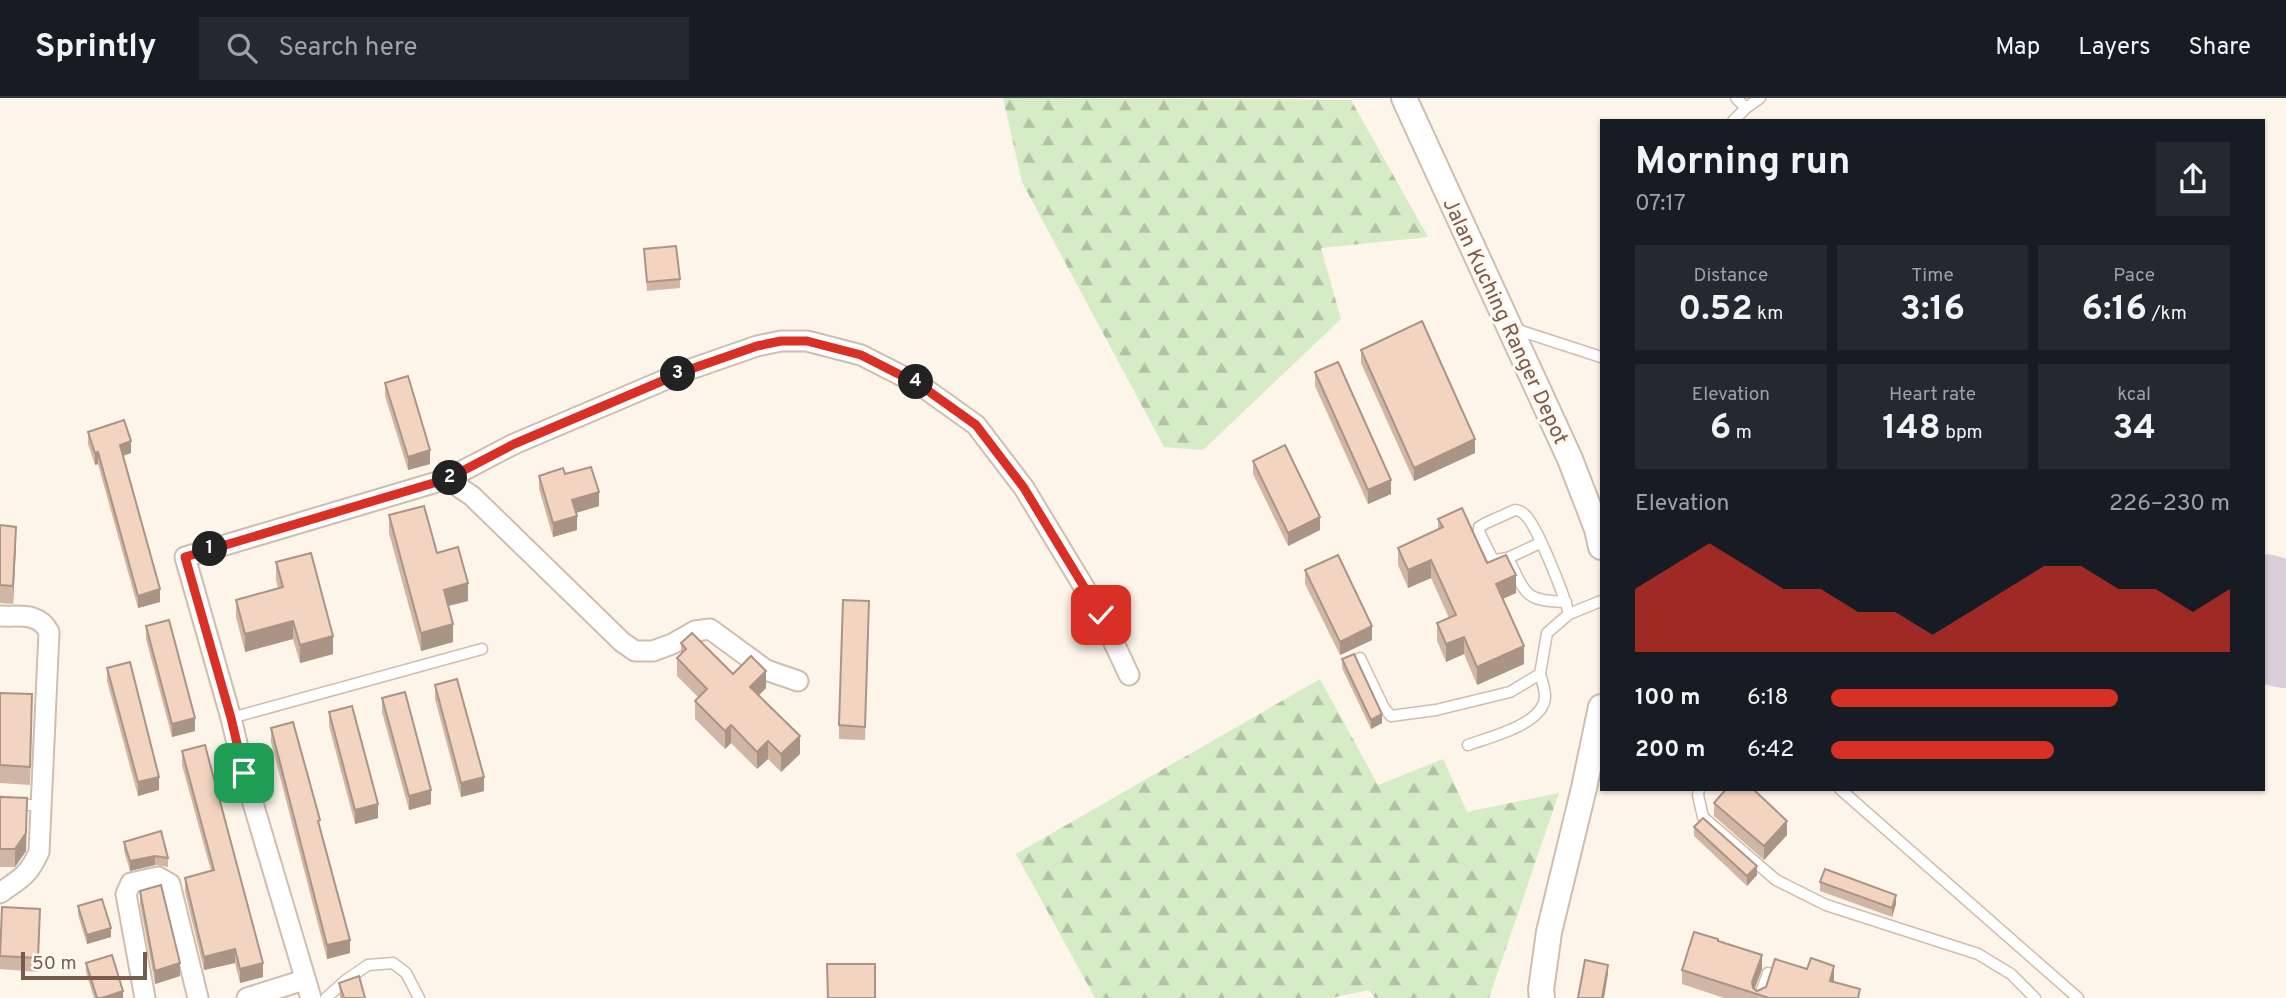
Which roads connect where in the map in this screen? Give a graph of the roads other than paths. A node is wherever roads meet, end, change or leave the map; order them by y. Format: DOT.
graph roads {
  1 [pos="1391,98"];
  2 [pos="1404,98"];
  3 [pos="1736,98"];
  4 [pos="1760,98"];
  5 [pos="1746,108"];
  6 [pos="1735,119"];
  7 [pos="1415,121"];
  8 [pos="1509,327"];
  9 [pos="1600,357"];
  10 [pos="447,479"];
  11 [pos="1600,542"];
  12 [pos="1540,543"];
  13 [pos="1508,558"];
  14 [pos="1600,601"];
  15 [pos="1566,602"];
  16 [pos="1570,614"];
  17 [pos="0,616"];
  18 [pos="482,649"];
  19 [pos="1360,658"];
  20 [pos="1540,674"];
  21 [pos="1129,675"];
  22 [pos="798,681"];
  23 [pos="1600,712"];
  24 [pos="231,718"];
  25 [pos="1468,746"];
  26 [pos="1699,791"];
  27 [pos="1842,791"];
  28 [pos="0,802"];
  29 [pos="40,806"];
  30 [pos="0,893"];
  31 [pos="1768,973"];
  32 [pos="307,989"];
  33 [pos="145,998"];
  34 [pos="198,998"];
  35 [pos="247,998"];
  36 [pos="326,998"];
  37 [pos="419,998"];
  38 [pos="1542,998"];
  39 [pos="1759,998"];
  40 [pos="2035,998"];
  41 [pos="2078,998"];
  1 -- 7 [label="street"];
  2 -- 7 [label="street, Jalan Kuching Ranger Depot"];
  3 -- 5 [label="lane"];
  4 -- 5 [label="lane"];
  5 -- 6 [label="lane"];
  7 -- 8 [label="street, Jalan Kuching Ranger Depot"];
  8 -- 9 [label="lane"];
  8 -- 11 [label="street, Jalan Kuching Ranger Depot"];
  10 -- 21 [label="street"];
  10 -- 22 [label="street"];
  10 -- 24 [label="street"];
  12 -- 13 [label="lane"];
  12 -- 13 [label="lane"];
  12 -- 15 [label="lane"];
  13 -- 15 [label="lane"];
  14 -- 16 [label="lane"];
  15 -- 16 [label="lane"];
  16 -- 20 [label="lane"];
  17 -- 29 [label="street"];
  18 -- 24 [label="lane"];
  19 -- 20 [label="lane"];
  20 -- 25 [label="lane"];
  23 -- 38 [label="street"];
  24 -- 32 [label="street"];
  26 -- 40 [label="lane"];
  27 -- 41 [label="lane"];
  28 -- 29 [label="lane"];
  29 -- 30 [label="street"];
  31 -- 39 [label="lane"];
  32 -- 35 [label="street"];
  33 -- 34 [label="street"];
  36 -- 37 [label="lane"];
}
